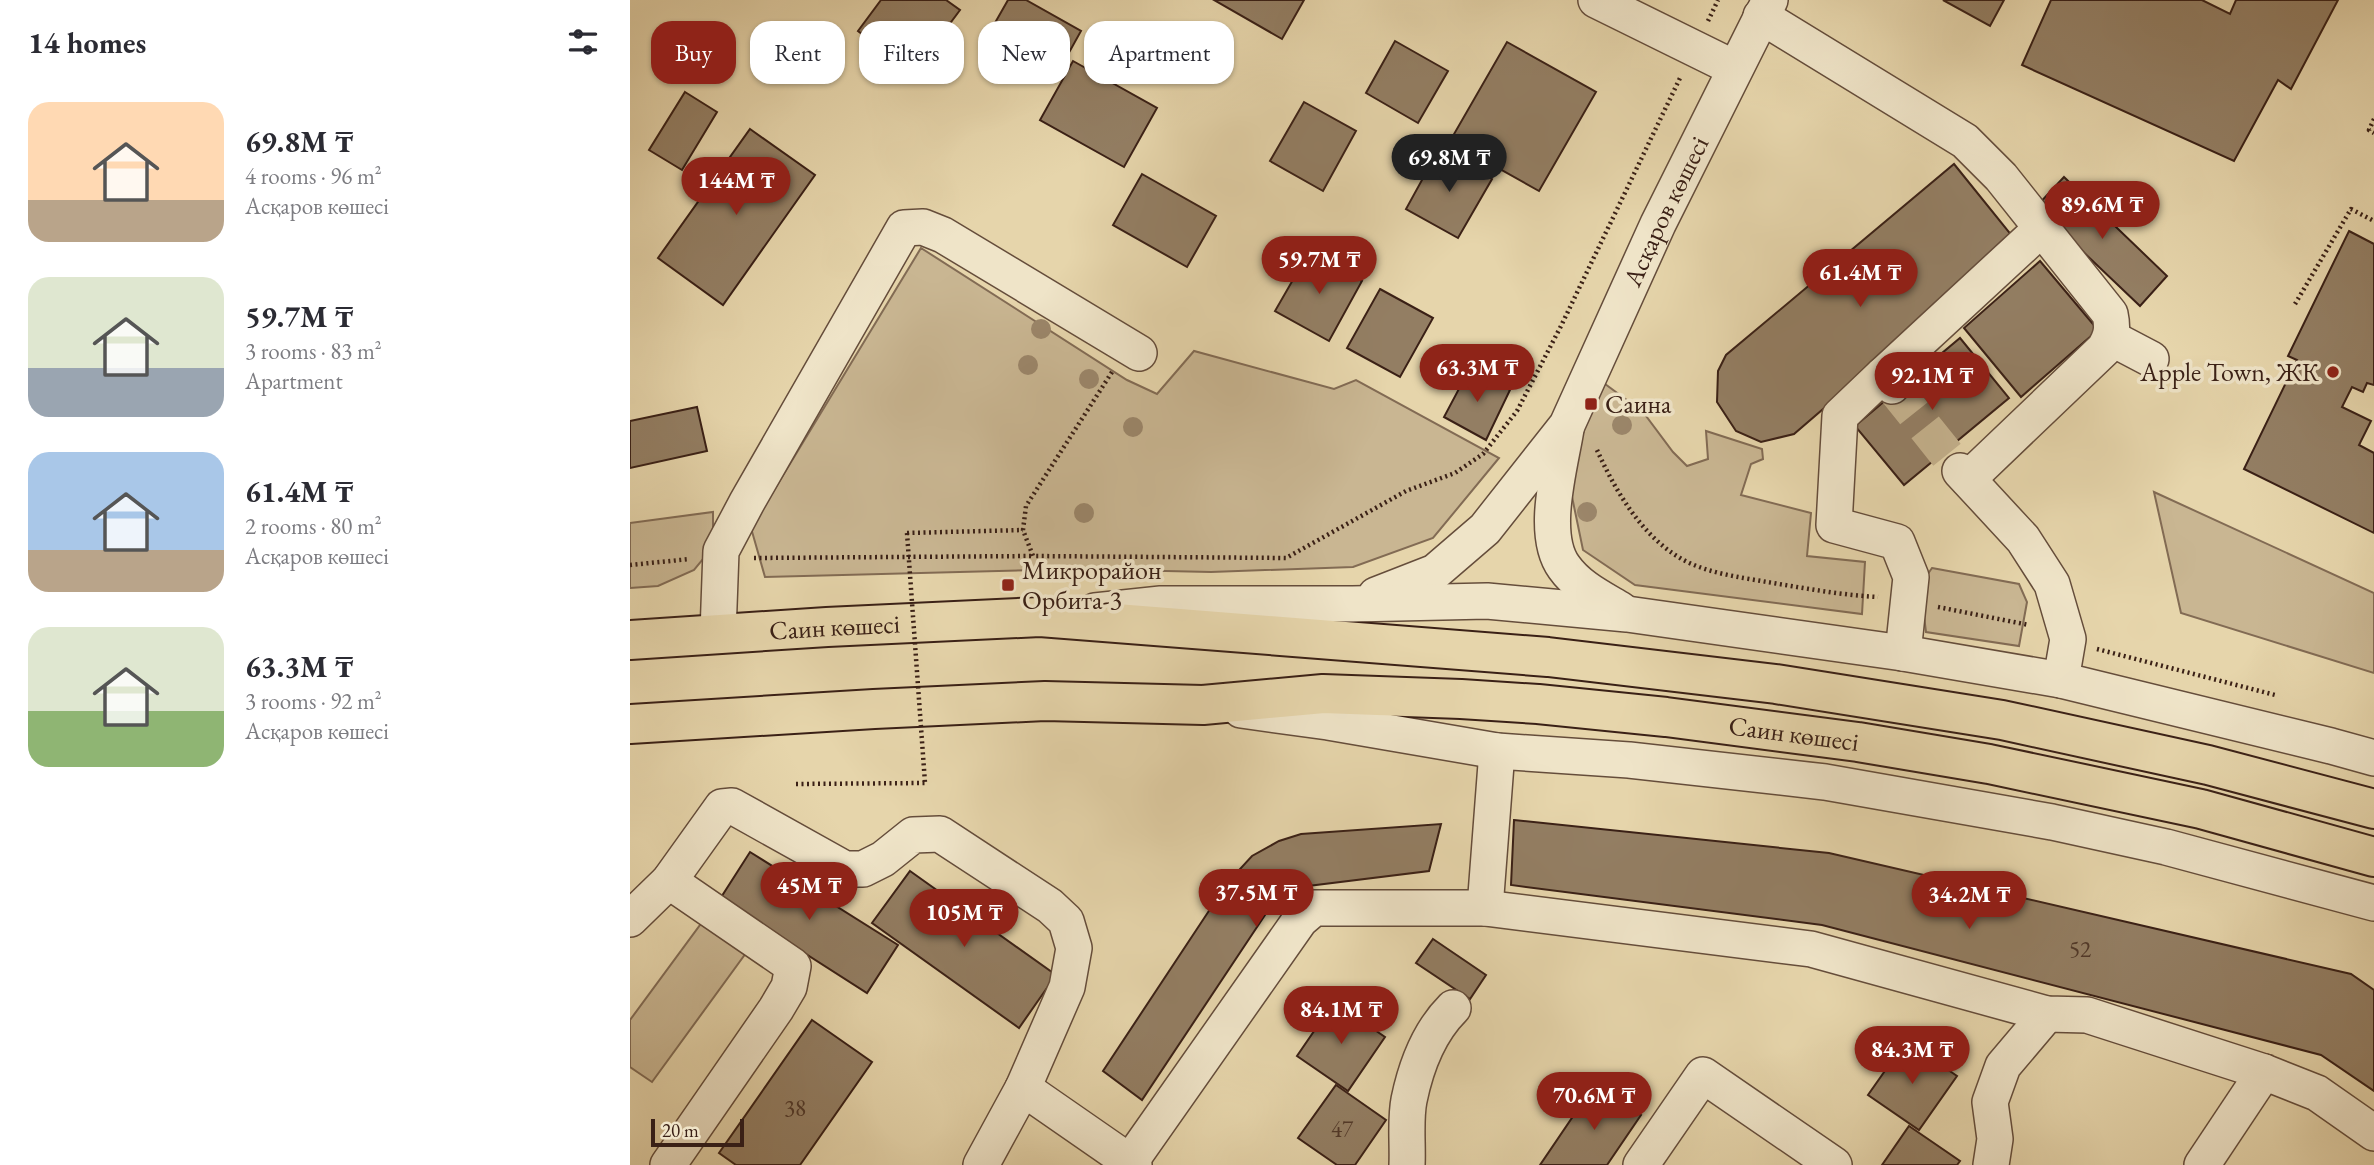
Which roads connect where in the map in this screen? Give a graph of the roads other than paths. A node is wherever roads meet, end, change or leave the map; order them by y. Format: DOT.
graph roads {
  1 [pos="1596,0"];
  2 [pos="1766,8"];
  3 [pos="1734,68"];
  4 [pos="2041,229"];
  5 [pos="2111,338"];
  6 [pos="1134,350"];
  7 [pos="2151,359"];
  8 [pos="1567,425"];
  9 [pos="1353,604"];
  10 [pos="1627,614"];
  11 [pos="1040,617"];
  12 [pos="718,634"];
  13 [pos="630,640"];
  14 [pos="1903,653"];
  15 [pos="2061,680"];
  16 [pos="1203,705"];
  17 [pos="630,724"];
  18 [pos="1497,751"];
  19 [pos="2374,758"];
  20 [pos="2374,810"];
  21 [pos="2374,857"];
  22 [pos="669,881"];
  23 [pos="2374,903"];
  24 [pos="1485,908"];
  25 [pos="630,919"];
  26 [pos="1454,1008"];
  27 [pos="2047,1014"];
  28 [pos="2264,1072"];
  29 [pos="1023,1088"];
  30 [pos="2374,1133"];
  31 [pos="1132,1163"];
  32 [pos="668,1165"];
  33 [pos="981,1165"];
  34 [pos="1407,1165"];
  35 [pos="1640,1165"];
  36 [pos="1834,1165"];
  37 [pos="1991,1165"];
  38 [pos="2202,1165"];
  1 -- 3 [label="street"];
  2 -- 3 [label="street, Асқаров көшесі"];
  2 -- 4 [label="street"];
  3 -- 8 [label="street, Асқаров көшесі"];
  4 -- 5 [label="street"];
  4 -- 14 [label="street"];
  5 -- 7 [label="street"];
  5 -- 15 [label="street"];
  6 -- 12 [label="street"];
  8 -- 9 [label="street"];
  8 -- 10 [label="street"];
  9 -- 10 [label="street"];
  9 -- 11 [label="street"];
  10 -- 14 [label="street"];
  11 -- 12 [label="main road, Саин көшесі"];
  11 -- 20 [label="main road, Саин көшесі"];
  12 -- 13 [label="main road, Саин көшесі"];
  14 -- 15 [label="street"];
  15 -- 19 [label="street"];
  16 -- 17 [label="main road, Саин көшесі"];
  16 -- 18 [label="street"];
  16 -- 21 [label="main road, Саин көшесі"];
  18 -- 23 [label="street"];
  18 -- 24 [label="street"];
  22 -- 25 [label="street"];
  22 -- 29 [label="street"];
  22 -- 32 [label="street"];
  24 -- 27 [label="street"];
  24 -- 31 [label="street"];
  26 -- 34 [label="street"];
  27 -- 28 [label="street"];
  27 -- 37 [label="street"];
  28 -- 30 [label="street"];
  28 -- 38 [label="street"];
  29 -- 31 [label="street"];
  29 -- 33 [label="street"];
  35 -- 36 [label="street"];
}
